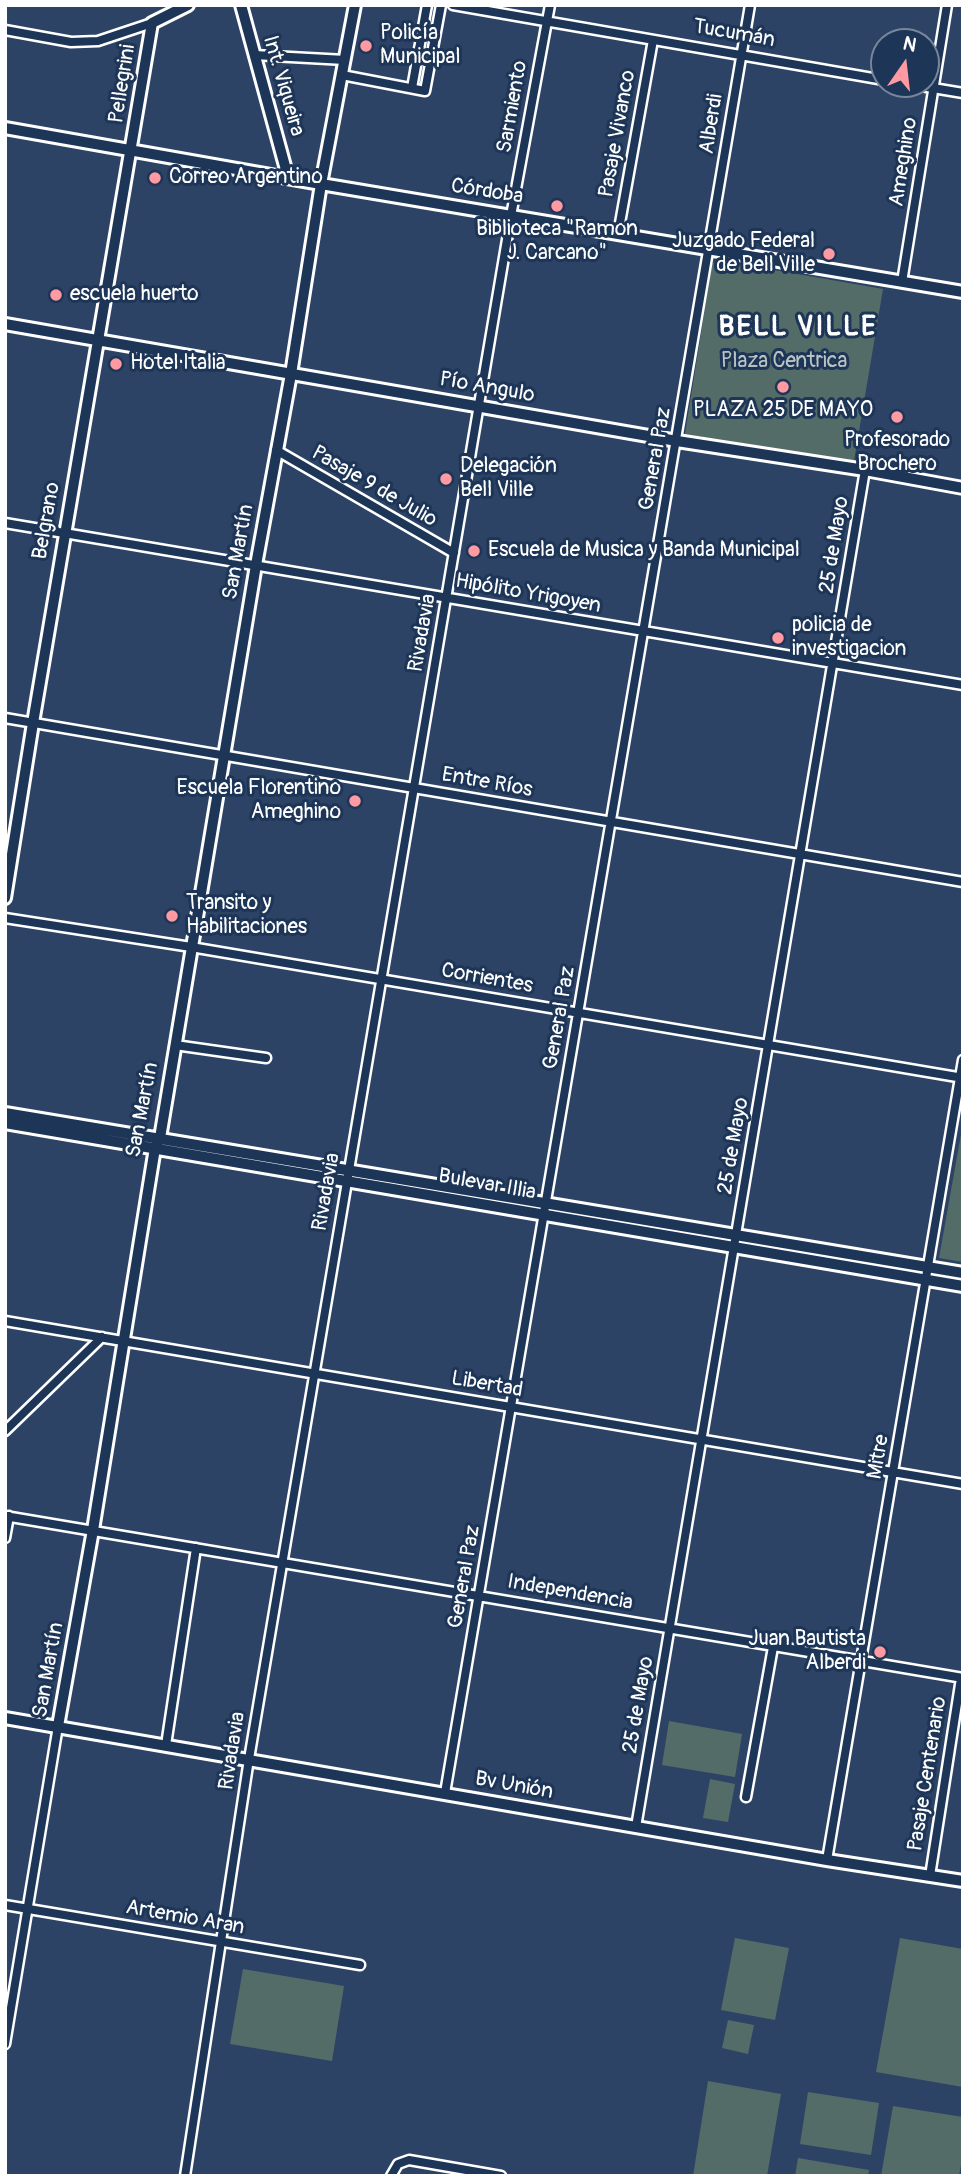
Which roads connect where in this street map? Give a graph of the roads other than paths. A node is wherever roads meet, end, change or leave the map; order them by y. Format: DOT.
graph roads {
  1 [pos="188,5"];
  2 [pos="240,5"];
  3 [pos="355,5"];
  4 [pos="427,5"];
  5 [pos="441,5"];
  6 [pos="453,5"];
  7 [pos="550,5"];
  8 [pos="750,5"];
  9 [pos="947,5"];
  10 [pos="546,21"];
  11 [pos="152,23"];
  12 [pos="5,30"];
  13 [pos="653,40"];
  14 [pos="940,50"];
  15 [pos="254,55"];
  16 [pos="742,55"];
  17 [pos="345,60"];
  18 [pos="342,75"];
  19 [pos="870,78"];
  20 [pos="412,88"];
  21 [pos="940,89"];
  22 [pos="963,93"];
  23 [pos="932,98"];
  24 [pos="5,128"];
  25 [pos="132,150"];
  26 [pos="288,177"];
  27 [pos="321,184"];
  28 [pos="512,216"];
  29 [pos="618,234"];
  30 [pos="709,249"];
  31 [pos="902,282"];
  32 [pos="963,292"];
  33 [pos="5,324"];
  34 [pos="98,340"];
  35 [pos="291,374"];
  36 [pos="479,406"];
  37 [pos="677,441"];
  38 [pos="276,450"];
  39 [pos="864,470"];
  40 [pos="963,488"];
  41 [pos="5,523"];
  42 [pos="65,533"];
  43 [pos="454,553"];
  44 [pos="256,565"];
  45 [pos="446,597"];
  46 [pos="644,631"];
  47 [pos="834,663"];
  48 [pos="963,685"];
  49 [pos="5,718"];
  50 [pos="33,723"];
  51 [pos="225,755"];
  52 [pos="414,788"];
  53 [pos="611,822"];
  54 [pos="801,854"];
  55 [pos="963,882"];
  56 [pos="5,898"];
  57 [pos="5,918"];
  58 [pos="191,947"];
  59 [pos="382,979"];
  60 [pos="579,1013"];
  61 [pos="175,1045"];
  62 [pos="769,1045"];
  63 [pos="266,1058"];
  64 [pos="963,1060"];
  65 [pos="961,1078"];
  66 [pos="5,1112"];
  67 [pos="5,1123"];
  68 [pos="158,1143"];
  69 [pos="348,1176"];
  70 [pos="545,1209"];
  71 [pos="736,1241"];
  72 [pos="963,1273"];
  73 [pos="927,1274"];
  74 [pos="963,1286"];
  75 [pos="5,1321"];
  76 [pos="102,1338"];
  77 [pos="123,1341"];
  78 [pos="314,1374"];
  79 [pos="511,1407"];
  80 [pos="5,1431"];
  81 [pos="702,1440"];
  82 [pos="894,1472"];
  83 [pos="963,1484"];
  84 [pos="7,1516"];
  85 [pos="93,1531"];
  86 [pos="5,1538"];
  87 [pos="196,1548"];
  88 [pos="282,1562"];
  89 [pos="479,1596"];
  90 [pos="670,1628"];
  91 [pos="773,1647"];
  92 [pos="860,1660"];
  93 [pos="962,1678"];
  94 [pos="5,1718"];
  95 [pos="58,1726"];
  96 [pos="166,1745"];
  97 [pos="249,1759"];
  98 [pos="445,1793"];
  99 [pos="746,1797"];
  100 [pos="636,1827"];
  101 [pos="827,1860"];
  102 [pos="930,1876"];
  103 [pos="963,1881"];
  104 [pos="5,1905"];
  105 [pos="29,1909"];
  106 [pos="220,1941"];
  107 [pos="359,1965"];
  108 [pos="5,2044"];
  109 [pos="481,2174"];
  110 [pos="185,2176"];
  111 [pos="391,2176"];
  112 [pos="501,2176"];
  1 -- 11 [label="main road"];
  2 -- 15 [label="main road, Int. Viqueira"];
  3 -- 17 [label="main road, San Martín"];
  4 -- 20 [label="street"];
  5 -- 20 [label="street"];
  6 -- 10 [label="street, Tucumán"];
  7 -- 10 [label="street, Sarmiento"];
  8 -- 16 [label="street, Alberdi"];
  9 -- 14 [label="street, Ameghino"];
  10 -- 13 [label="street, Tucumán"];
  10 -- 28 [label="street, Sarmiento"];
  11 -- 12 [label="street"];
  11 -- 25 [label="main road, Pellegrini"];
  13 -- 16 [label="street, Tucumán"];
  13 -- 29 [label="street, Pasaje Vivanco"];
  15 -- 17 [label="street"];
  15 -- 26 [label="main road, Int. Viqueira"];
  16 -- 19 [label="street, Tucumán"];
  16 -- 30 [label="street, Alberdi"];
  17 -- 18 [label="main road, San Martín"];
  18 -- 20 [label="street"];
  18 -- 27 [label="main road, San Martín"];
  21 -- 22 [label="street"];
  23 -- 31 [label="street, Ameghino"];
  24 -- 25 [label="main road, Córdoba"];
  25 -- 26 [label="main road, Córdoba"];
  25 -- 34 [label="main road, Belgrano"];
  26 -- 27 [label="main road, Córdoba"];
  27 -- 28 [label="main road, Córdoba"];
  27 -- 35 [label="main road, San Martín"];
  28 -- 29 [label="main road, Córdoba"];
  28 -- 36 [label="street, Rivadavia"];
  29 -- 30 [label="main road, Córdoba"];
  30 -- 31 [label="main road, Córdoba"];
  30 -- 37 [label="street, General Paz"];
  31 -- 32 [label="main road, Córdoba"];
  33 -- 34 [label="main road, Pío Angulo"];
  34 -- 35 [label="main road, Pío Angulo"];
  34 -- 42 [label="main road, Belgrano"];
  35 -- 36 [label="main road, Pío Angulo"];
  35 -- 38 [label="main road, San Martín"];
  36 -- 37 [label="main road, Pío Angulo"];
  36 -- 43 [label="street, Rivadavia"];
  37 -- 39 [label="main road, Pío Angulo"];
  37 -- 46 [label="street, General Paz"];
  38 -- 43 [label="street, Pasaje 9 de Julio"];
  38 -- 44 [label="main road, San Martín"];
  39 -- 40 [label="main road, Pío Angulo"];
  39 -- 47 [label="street, 25 de Mayo"];
  41 -- 42 [label="street, Hipólito Yrigoyen"];
  42 -- 44 [label="street, Hipólito Yrigoyen"];
  42 -- 50 [label="main road, Belgrano"];
  43 -- 45 [label="street, Rivadavia"];
  44 -- 45 [label="street, Hipólito Yrigoyen"];
  44 -- 51 [label="main road, San Martín"];
  45 -- 46 [label="street, Hipólito Yrigoyen"];
  45 -- 52 [label="street, Rivadavia"];
  46 -- 47 [label="street, Hipólito Yrigoyen"];
  46 -- 53 [label="street, General Paz"];
  47 -- 48 [label="street, Hipólito Yrigoyen"];
  47 -- 54 [label="street, 25 de Mayo"];
  49 -- 50 [label="street, Entre Ríos"];
  50 -- 51 [label="street, Entre Ríos"];
  50 -- 56 [label="main road, Belgrano"];
  51 -- 52 [label="street, Entre Ríos"];
  51 -- 58 [label="main road, San Martín"];
  52 -- 53 [label="street, Entre Ríos"];
  52 -- 59 [label="street, Rivadavia"];
  53 -- 54 [label="street, Entre Ríos"];
  53 -- 60 [label="street, General Paz"];
  54 -- 55 [label="street, Entre Ríos"];
  54 -- 62 [label="street, 25 de Mayo"];
  57 -- 58 [label="street, Corrientes"];
  58 -- 59 [label="street, Corrientes"];
  58 -- 61 [label="main road, San Martín"];
  59 -- 60 [label="street, Corrientes"];
  59 -- 69 [label="street, Rivadavia"];
  60 -- 62 [label="street, Corrientes"];
  60 -- 70 [label="street, General Paz"];
  61 -- 63 [label="street"];
  61 -- 68 [label="main road, San Martín"];
  62 -- 65 [label="street, Corrientes"];
  62 -- 71 [label="street, 25 de Mayo"];
  64 -- 65 [label="street, Mitre"];
  65 -- 73 [label="street, Mitre"];
  66 -- 68 [label="main road, Bulevar Illia"];
  67 -- 68 [label="main road, Bulevar Illia"];
  68 -- 69 [label="main road, Bulevar Illia"];
  68 -- 77 [label="main road, San Martín"];
  69 -- 70 [label="main road, Bulevar Illia"];
  69 -- 78 [label="street, Rivadavia"];
  70 -- 71 [label="main road, Bulevar Illia"];
  70 -- 79 [label="street, General Paz"];
  71 -- 73 [label="main road, Bulevar Illia"];
  71 -- 81 [label="street, 25 de Mayo"];
  72 -- 73 [label="main road, Bulevar Illia"];
  73 -- 74 [label="main road, Bulevar Illia"];
  73 -- 82 [label="street, Mitre"];
  75 -- 76 [label="street, Libertad"];
  76 -- 77 [label="street, Libertad"];
  76 -- 80 [label="street"];
  77 -- 78 [label="street, Libertad"];
  77 -- 85 [label="main road, San Martín"];
  78 -- 79 [label="street, Libertad"];
  78 -- 88 [label="street, Rivadavia"];
  79 -- 81 [label="street, Libertad"];
  79 -- 89 [label="street, General Paz"];
  81 -- 82 [label="street, Libertad"];
  81 -- 90 [label="street, 25 de Mayo"];
  82 -- 83 [label="street, Libertad"];
  82 -- 92 [label="street, Mitre"];
  84 -- 85 [label="street, Independencia"];
  84 -- 86 [label="street"];
  85 -- 87 [label="street, Independencia"];
  85 -- 95 [label="main road, San Martín"];
  87 -- 88 [label="street, Independencia"];
  87 -- 96 [label="street"];
  88 -- 89 [label="street, Independencia"];
  88 -- 97 [label="street, Rivadavia"];
  89 -- 90 [label="street, Independencia"];
  89 -- 98 [label="street, General Paz"];
  90 -- 91 [label="street, Independencia"];
  90 -- 100 [label="street, 25 de Mayo"];
  91 -- 92 [label="street, Independencia"];
  91 -- 99 [label="street"];
  92 -- 93 [label="street, Independencia"];
  92 -- 101 [label="street, Mitre"];
  93 -- 102 [label="street, Pasaje Centenario"];
  94 -- 95 [label="main road, Bv Unión"];
  95 -- 96 [label="main road, Bv Unión"];
  95 -- 105 [label="street, San Martín"];
  96 -- 97 [label="main road, Bv Unión"];
  97 -- 98 [label="main road, Bv Unión"];
  97 -- 106 [label="street, Rivadavia"];
  98 -- 100 [label="main road, Bv Unión"];
  100 -- 101 [label="main road, Bv Unión"];
  101 -- 102 [label="main road, Bv Unión"];
  102 -- 103 [label="main road, Bv Unión"];
  104 -- 105 [label="street, Artemio Aran"];
  105 -- 106 [label="street, Artemio Aran"];
  105 -- 108 [label="street, San Martín"];
  106 -- 107 [label="street, Artemio Aran"];
  106 -- 110 [label="street, Rivadavia"];
  109 -- 111 [label="street"];
  109 -- 112 [label="street"];
}
